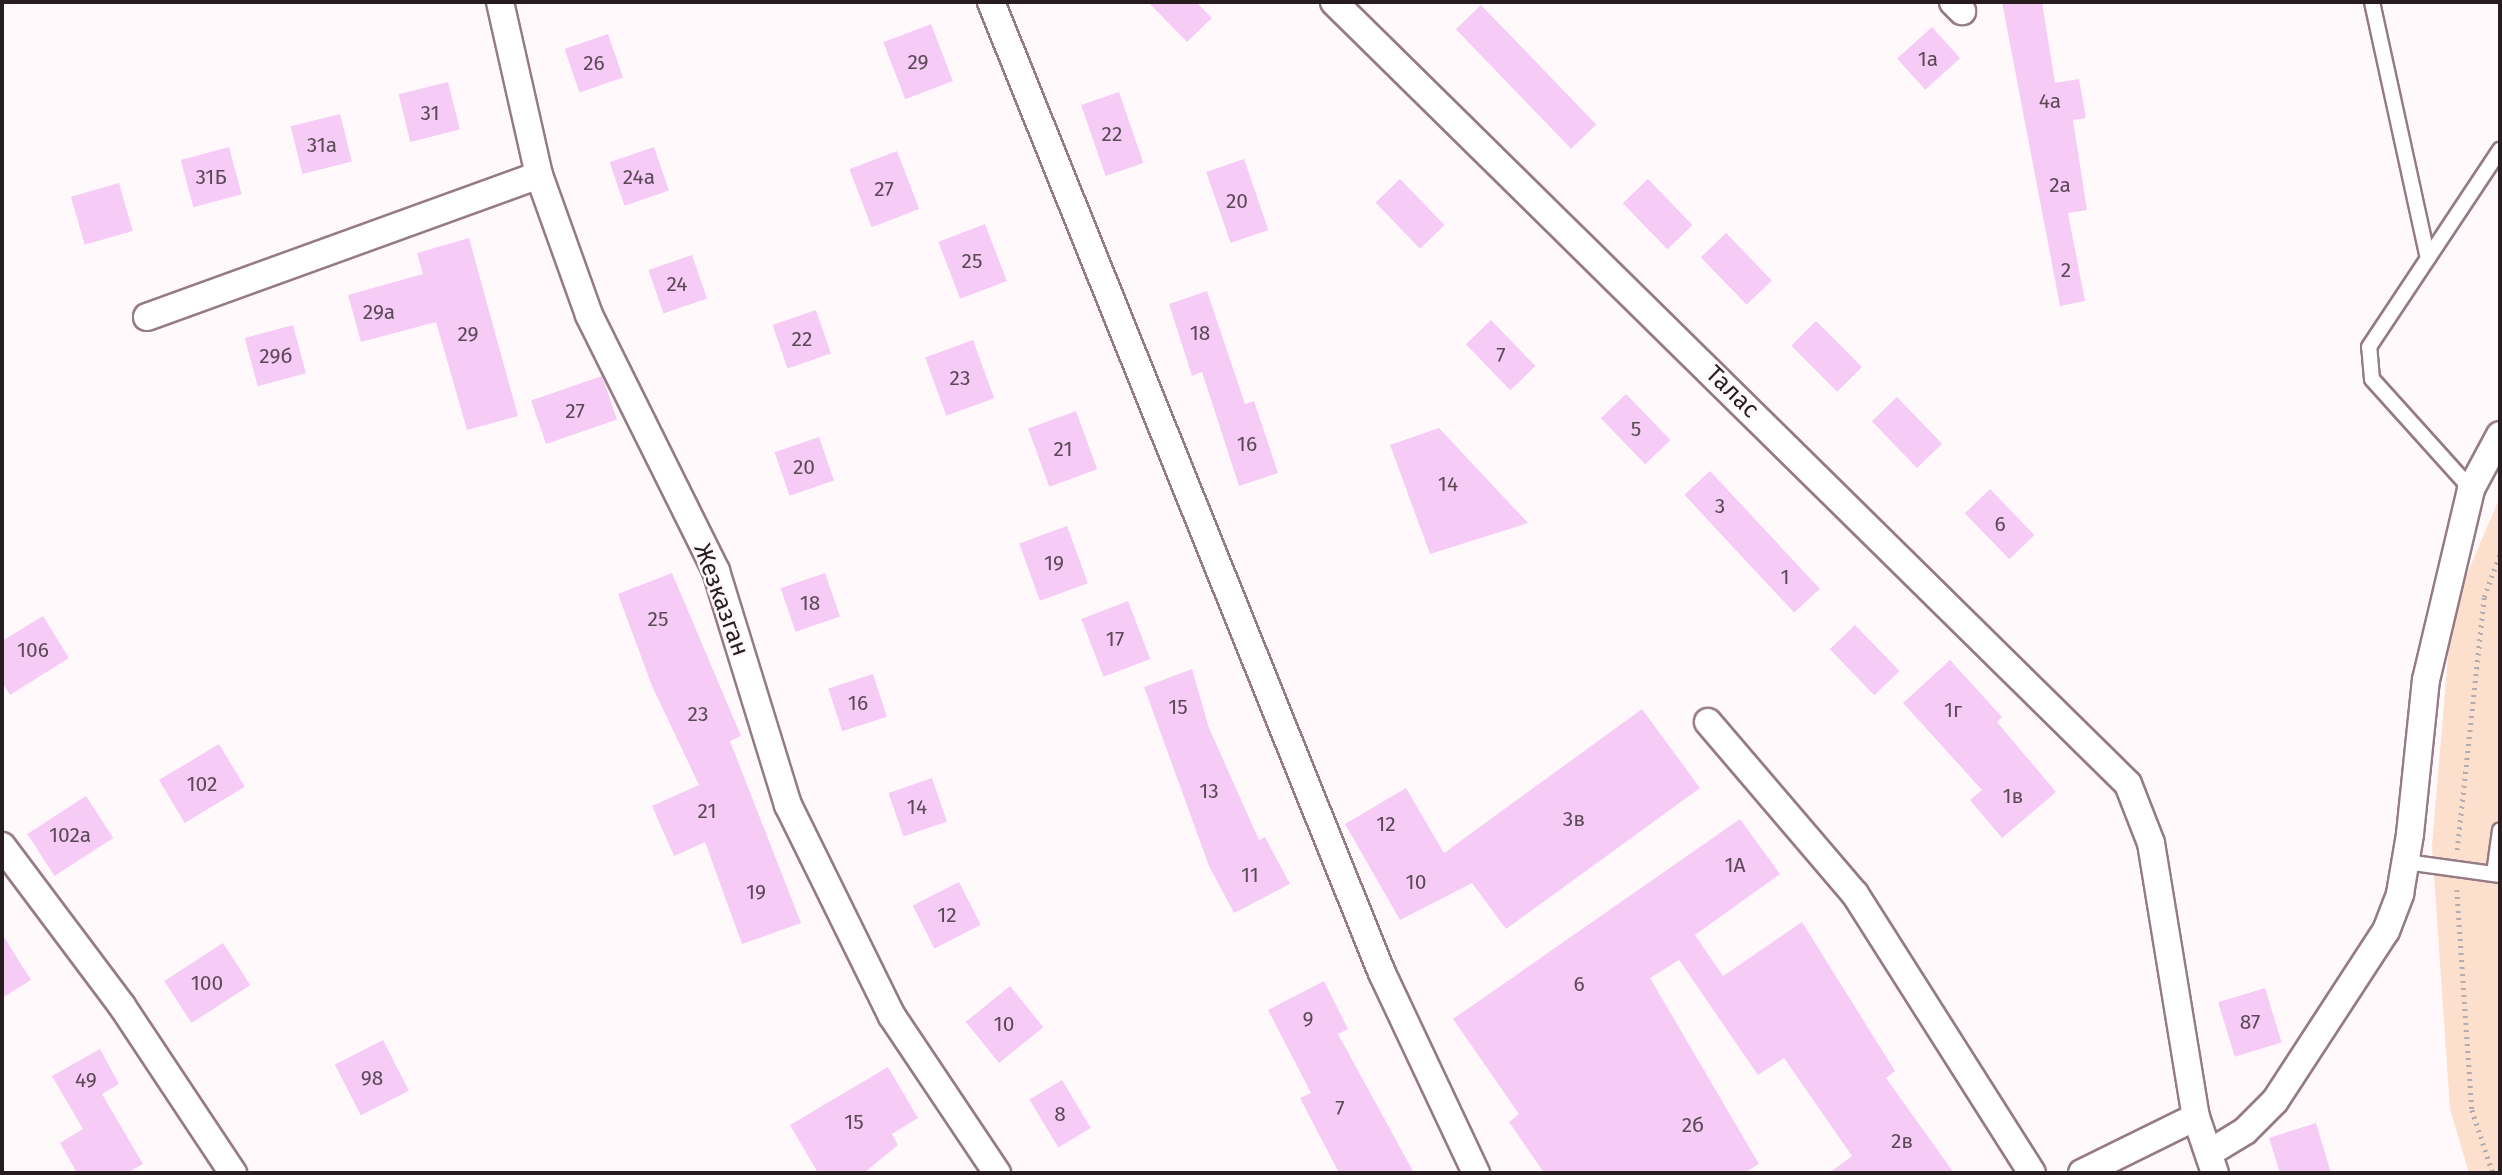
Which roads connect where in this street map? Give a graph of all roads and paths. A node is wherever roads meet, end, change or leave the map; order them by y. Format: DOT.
graph roads {
  1 [pos="500,2"];
  2 [pos="991,2"];
  3 [pos="1334,2"];
  4 [pos="2372,2"];
  5 [pos="2500,150"];
  6 [pos="539,175"];
  7 [pos="2428,258"];
  8 [pos="147,317"];
  9 [pos="2500,435"];
  10 [pos="2471,489"];
  11 [pos="2500,554"];
  12 [pos="1707,722"];
  13 [pos="2500,830"];
  14 [pos="2,846"];
  15 [pos="2406,862"];
  16 [pos="2456,870"];
  17 [pos="2497,875"];
  18 [pos="2196,1117"];
  19 [pos="2212,1163"];
  20 [pos="233,1173"];
  21 [pos="997,1173"];
  22 [pos="1476,1173"];
  23 [pos="2032,1173"];
  24 [pos="2081,1173"];
  25 [pos="2493,1173"];
  1 -- 6 [label="street, Жезказган"];
  2 -- 22 [label="street"];
  3 -- 18 [label="street, Талас"];
  4 -- 7 [label="lane"];
  5 -- 7 [label="lane"];
  6 -- 8 [label="street"];
  6 -- 21 [label="street, Жезказган"];
  7 -- 10 [label="lane"];
  9 -- 10 [label="street"];
  10 -- 15 [label="street"];
  11 -- 16 [label="path"];
  12 -- 23 [label="street"];
  13 -- 17 [label="lane"];
  14 -- 20 [label="street"];
  15 -- 16 [label="lane"];
  15 -- 19 [label="street"];
  16 -- 17 [label="lane"];
  16 -- 25 [label="path"];
  18 -- 19 [label="street"];
  18 -- 24 [label="street"];
}
